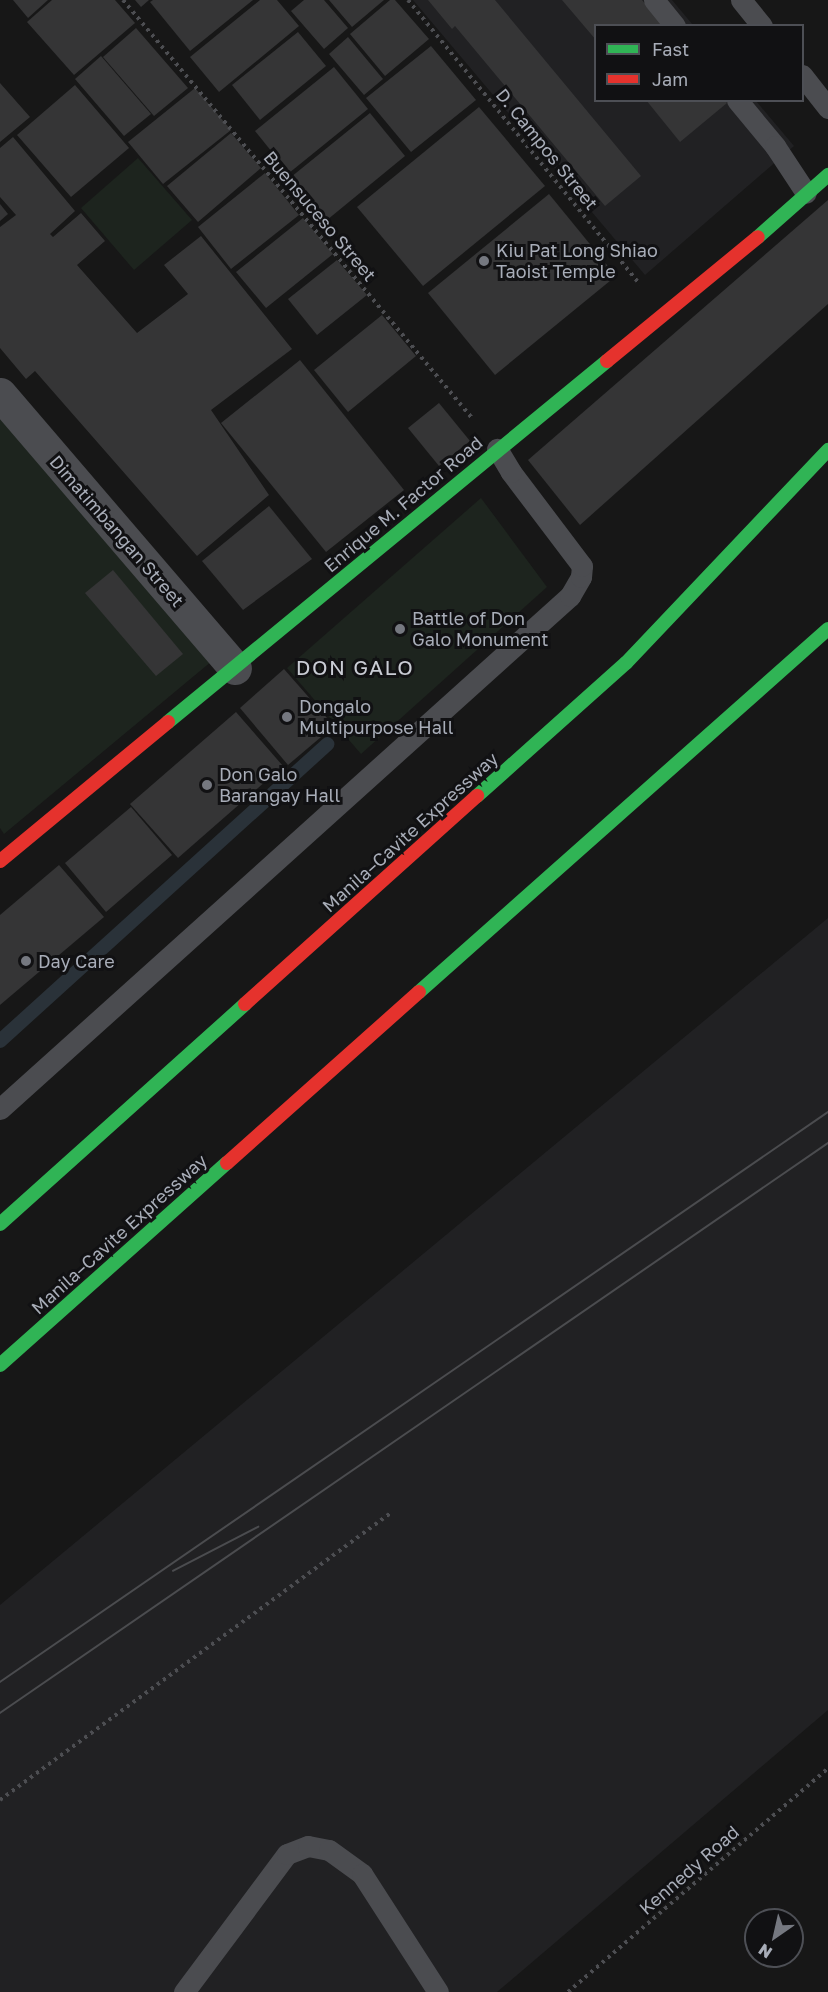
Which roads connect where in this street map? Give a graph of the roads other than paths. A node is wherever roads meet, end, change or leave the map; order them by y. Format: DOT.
graph roads {
  1 [pos="654,0"];
  2 [pos="741,0"];
  3 [pos="673,24"];
  4 [pos="760,24"];
  5 [pos="804,77"];
  6 [pos="826,101"];
  7 [pos="739,102"];
  8 [pos="828,175"];
  9 [pos="806,193"];
  10 [pos="0,394"];
  11 [pos="497,449"];
  12 [pos="828,450"];
  13 [pos="828,629"];
  14 [pos="235,668"];
  15 [pos="0,861"];
  16 [pos="0,1109"];
  17 [pos="0,1224"];
  18 [pos="0,1365"];
  19 [pos="184,1992"];
  20 [pos="438,1992"];
  1 -- 3 [label="lane"];
  2 -- 4 [label="lane"];
  5 -- 6 [label="lane"];
  7 -- 9 [label="lane"];
  8 -- 9 [label="main road, Enrique M. Factor Road"];
  9 -- 11 [label="main road, Enrique M. Factor Road"];
  10 -- 14 [label="street, Dimatimbangan Street"];
  11 -- 14 [label="main road, Enrique M. Factor Road"];
  11 -- 16 [label="lane"];
  12 -- 17 [label="main road, Manila–Cavite Expressway"];
  13 -- 18 [label="main road, Manila–Cavite Expressway"];
  14 -- 15 [label="main road, Enrique M. Factor Road"];
  19 -- 20 [label="lane"];
}
